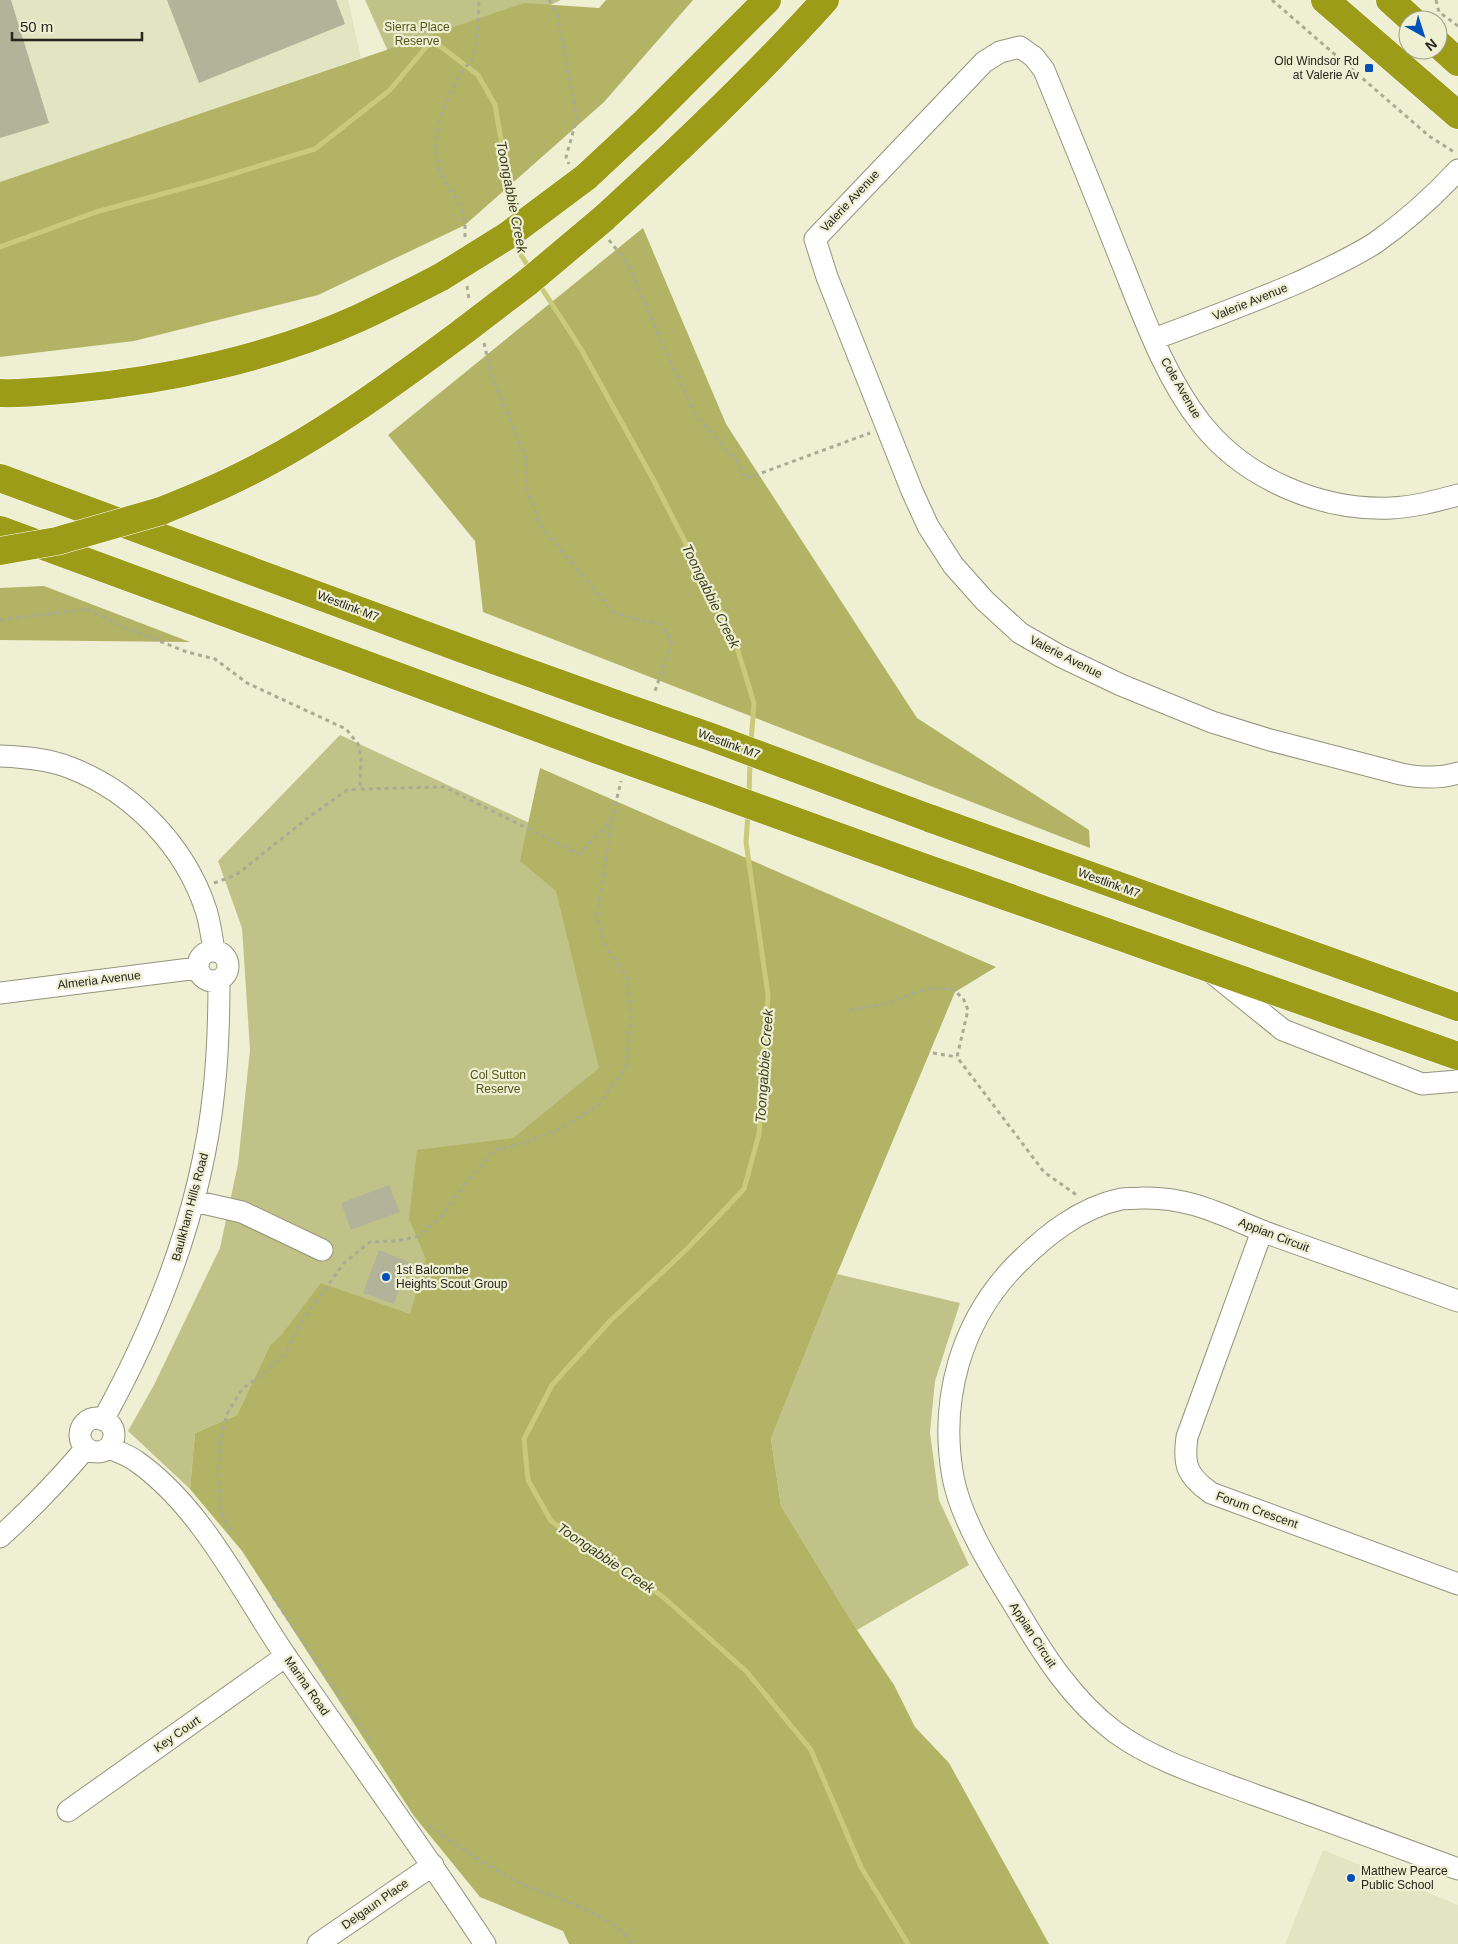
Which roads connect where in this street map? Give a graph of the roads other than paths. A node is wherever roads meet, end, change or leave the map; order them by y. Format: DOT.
graph roads {
  1 [pos="768,0"];
  2 [pos="825,0"];
  3 [pos="1326,0"];
  4 [pos="1390,0"];
  5 [pos="1401,10"];
  6 [pos="1448,53"];
  7 [pos="1458,62"];
  8 [pos="1458,115"];
  9 [pos="1456,161"];
  10 [pos="1154,339"];
  11 [pos="0,393"];
  12 [pos="0,478"];
  13 [pos="1458,495"];
  14 [pos="0,530"];
  15 [pos="0,551"];
  16 [pos="0,756"];
  17 [pos="1458,773"];
  18 [pos="214,951"];
  19 [pos="1206,967"];
  20 [pos="198,968"];
  21 [pos="219,980"];
  22 [pos="0,993"];
  23 [pos="1458,1007"];
  24 [pos="1458,1056"];
  25 [pos="1458,1081"];
  26 [pos="194,1201"];
  27 [pos="1262,1231"];
  28 [pos="322,1250"];
  29 [pos="1458,1301"];
  30 [pos="103,1420"];
  31 [pos="86,1448"];
  32 [pos="109,1448"];
  33 [pos="0,1537"];
  34 [pos="1458,1584"];
  35 [pos="286,1656"];
  36 [pos="68,1811"];
  37 [pos="433,1864"];
  38 [pos="1458,1869"];
  39 [pos="318,1944"];
  40 [pos="485,1944"];
  1 -- 11 [label="highway, bridge"];
  2 -- 15 [label="highway, bridge"];
  3 -- 8 [label="highway"];
  4 -- 5 [label="highway"];
  6 -- 7 [label="highway"];
  9 -- 10 [label="street, Valerie Avenue"];
  10 -- 13 [label="street, Cole Avenue"];
  10 -- 17 [label="street, Valerie Avenue"];
  12 -- 23 [label="highway, Westlink M7, bridge"];
  14 -- 19 [label="highway, bridge"];
  16 -- 18 [label="street"];
  18 -- 20 [label="street"];
  18 -- 21 [label="street"];
  19 -- 24 [label="highway"];
  19 -- 25 [label="street"];
  20 -- 21 [label="street"];
  20 -- 22 [label="street, Almeria Avenue"];
  21 -- 26 [label="street, Baulkham Hills Road"];
  26 -- 28 [label="street"];
  26 -- 30 [label="street, Baulkham Hills Road"];
  27 -- 29 [label="street, Appian Circuit"];
  27 -- 34 [label="street, Forum Crescent"];
  27 -- 38 [label="street, Appian Circuit"];
  30 -- 31 [label="street"];
  30 -- 32 [label="street"];
  31 -- 32 [label="street"];
  31 -- 33 [label="street"];
  32 -- 35 [label="street, Marina Road"];
  35 -- 36 [label="street, Key Court"];
  35 -- 37 [label="street, Marina Road"];
  37 -- 39 [label="street, Delgaun Place"];
  37 -- 40 [label="street, Marina Road"];
}
